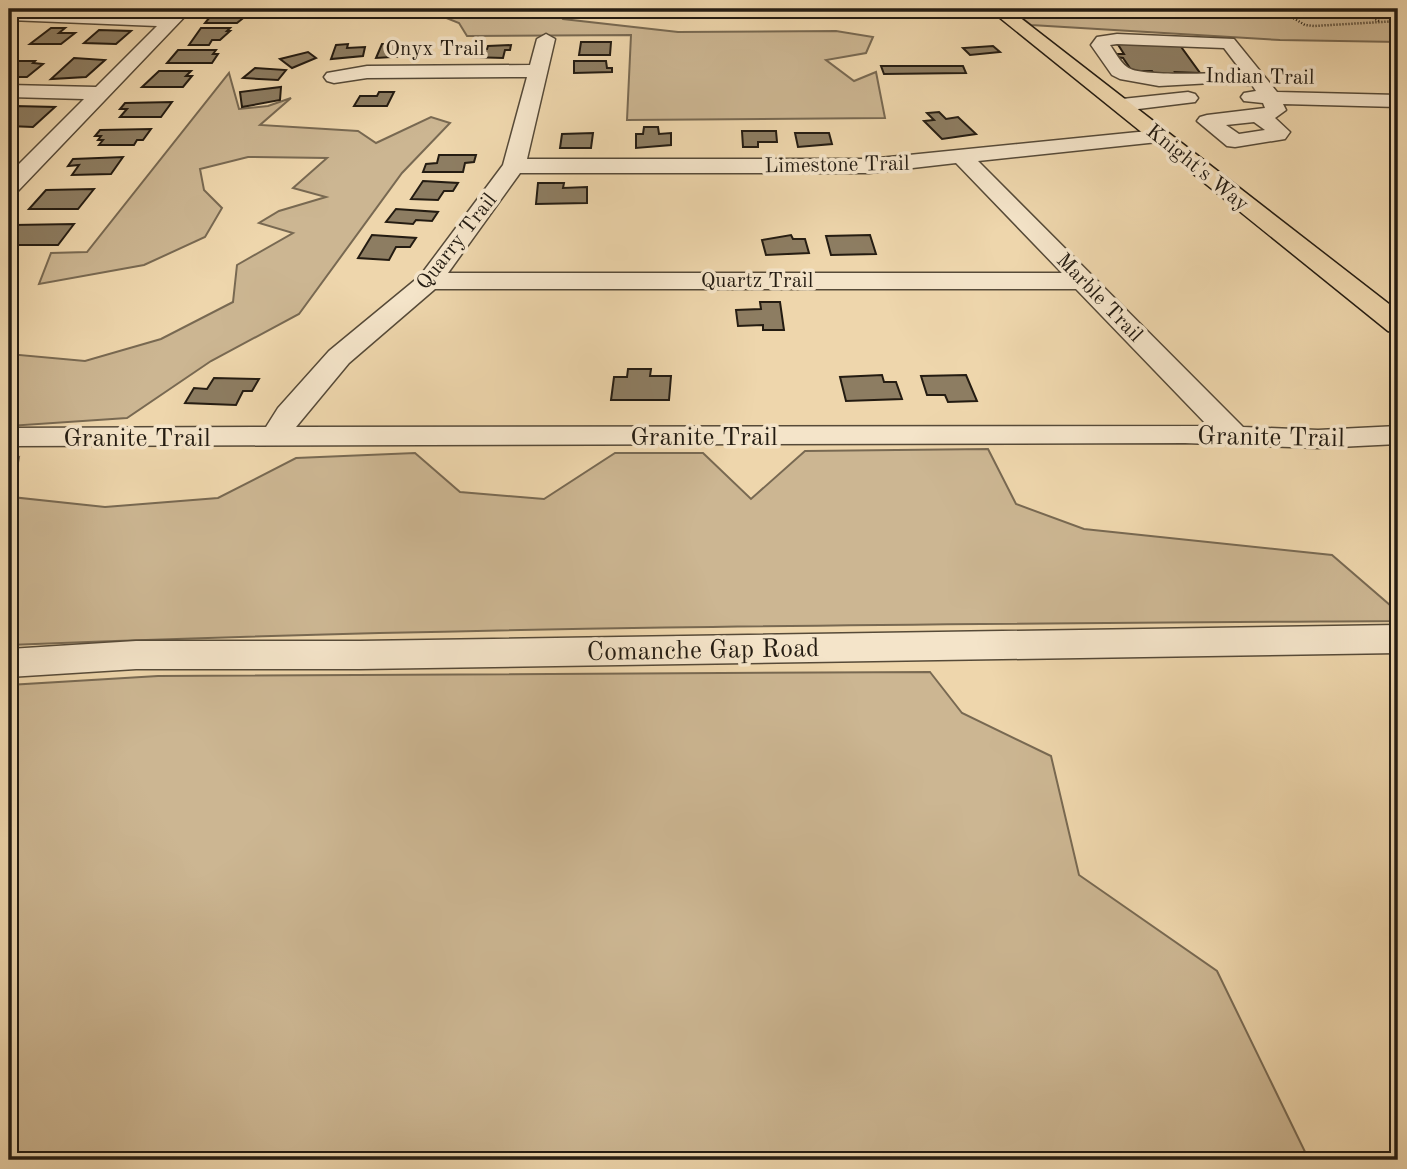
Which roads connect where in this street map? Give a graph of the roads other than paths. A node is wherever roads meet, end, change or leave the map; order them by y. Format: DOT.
graph roads {
  1 [pos="998,9"];
  2 [pos="9,15"];
  3 [pos="177,15"];
  4 [pos="546,39"];
  5 [pos="537,71"];
  6 [pos="334,77"];
  7 [pos="1257,80"];
  8 [pos="9,91"];
  9 [pos="101,93"];
  10 [pos="1271,98"];
  11 [pos="1398,101"];
  12 [pos="1122,105"];
  13 [pos="1258,116"];
  14 [pos="1158,136"];
  15 [pos="962,157"];
  16 [pos="514,166"];
  17 [pos="10,184"];
  18 [pos="429,281"];
  19 [pos="1085,281"];
  20 [pos="1398,325"];
  21 [pos="1398,435"];
  22 [pos="9,437"];
  23 [pos="275,437"];
  24 [pos="1236,437"];
  25 [pos="1398,639"];
  26 [pos="9,663"];
  1 -- 12 [label="main road, Knight's Way"];
  2 -- 3 [label="street"];
  3 -- 9 [label="street"];
  4 -- 5 [label="street, Quarry Trail"];
  5 -- 6 [label="street, Onyx Trail"];
  5 -- 16 [label="street, Quarry Trail"];
  7 -- 7 [label="street"];
  7 -- 10 [label="street"];
  8 -- 9 [label="street"];
  9 -- 17 [label="street"];
  10 -- 11 [label="street, Indian Trail"];
  10 -- 12 [label="street, Indian Trail"];
  10 -- 13 [label="street"];
  12 -- 14 [label="main road, Knight's Way"];
  14 -- 15 [label="street, Limestone Trail"];
  14 -- 20 [label="main road, Knight's Way"];
  15 -- 16 [label="street, Limestone Trail"];
  15 -- 19 [label="street, Marble Trail"];
  16 -- 18 [label="street, Quarry Trail"];
  18 -- 19 [label="street, Quartz Trail"];
  18 -- 23 [label="street, Quarry Trail"];
  19 -- 24 [label="street, Marble Trail"];
  21 -- 24 [label="street, Granite Trail"];
  22 -- 23 [label="street, Granite Trail"];
  23 -- 24 [label="street, Granite Trail"];
  25 -- 26 [label="street, Comanche Gap Road"];
}
